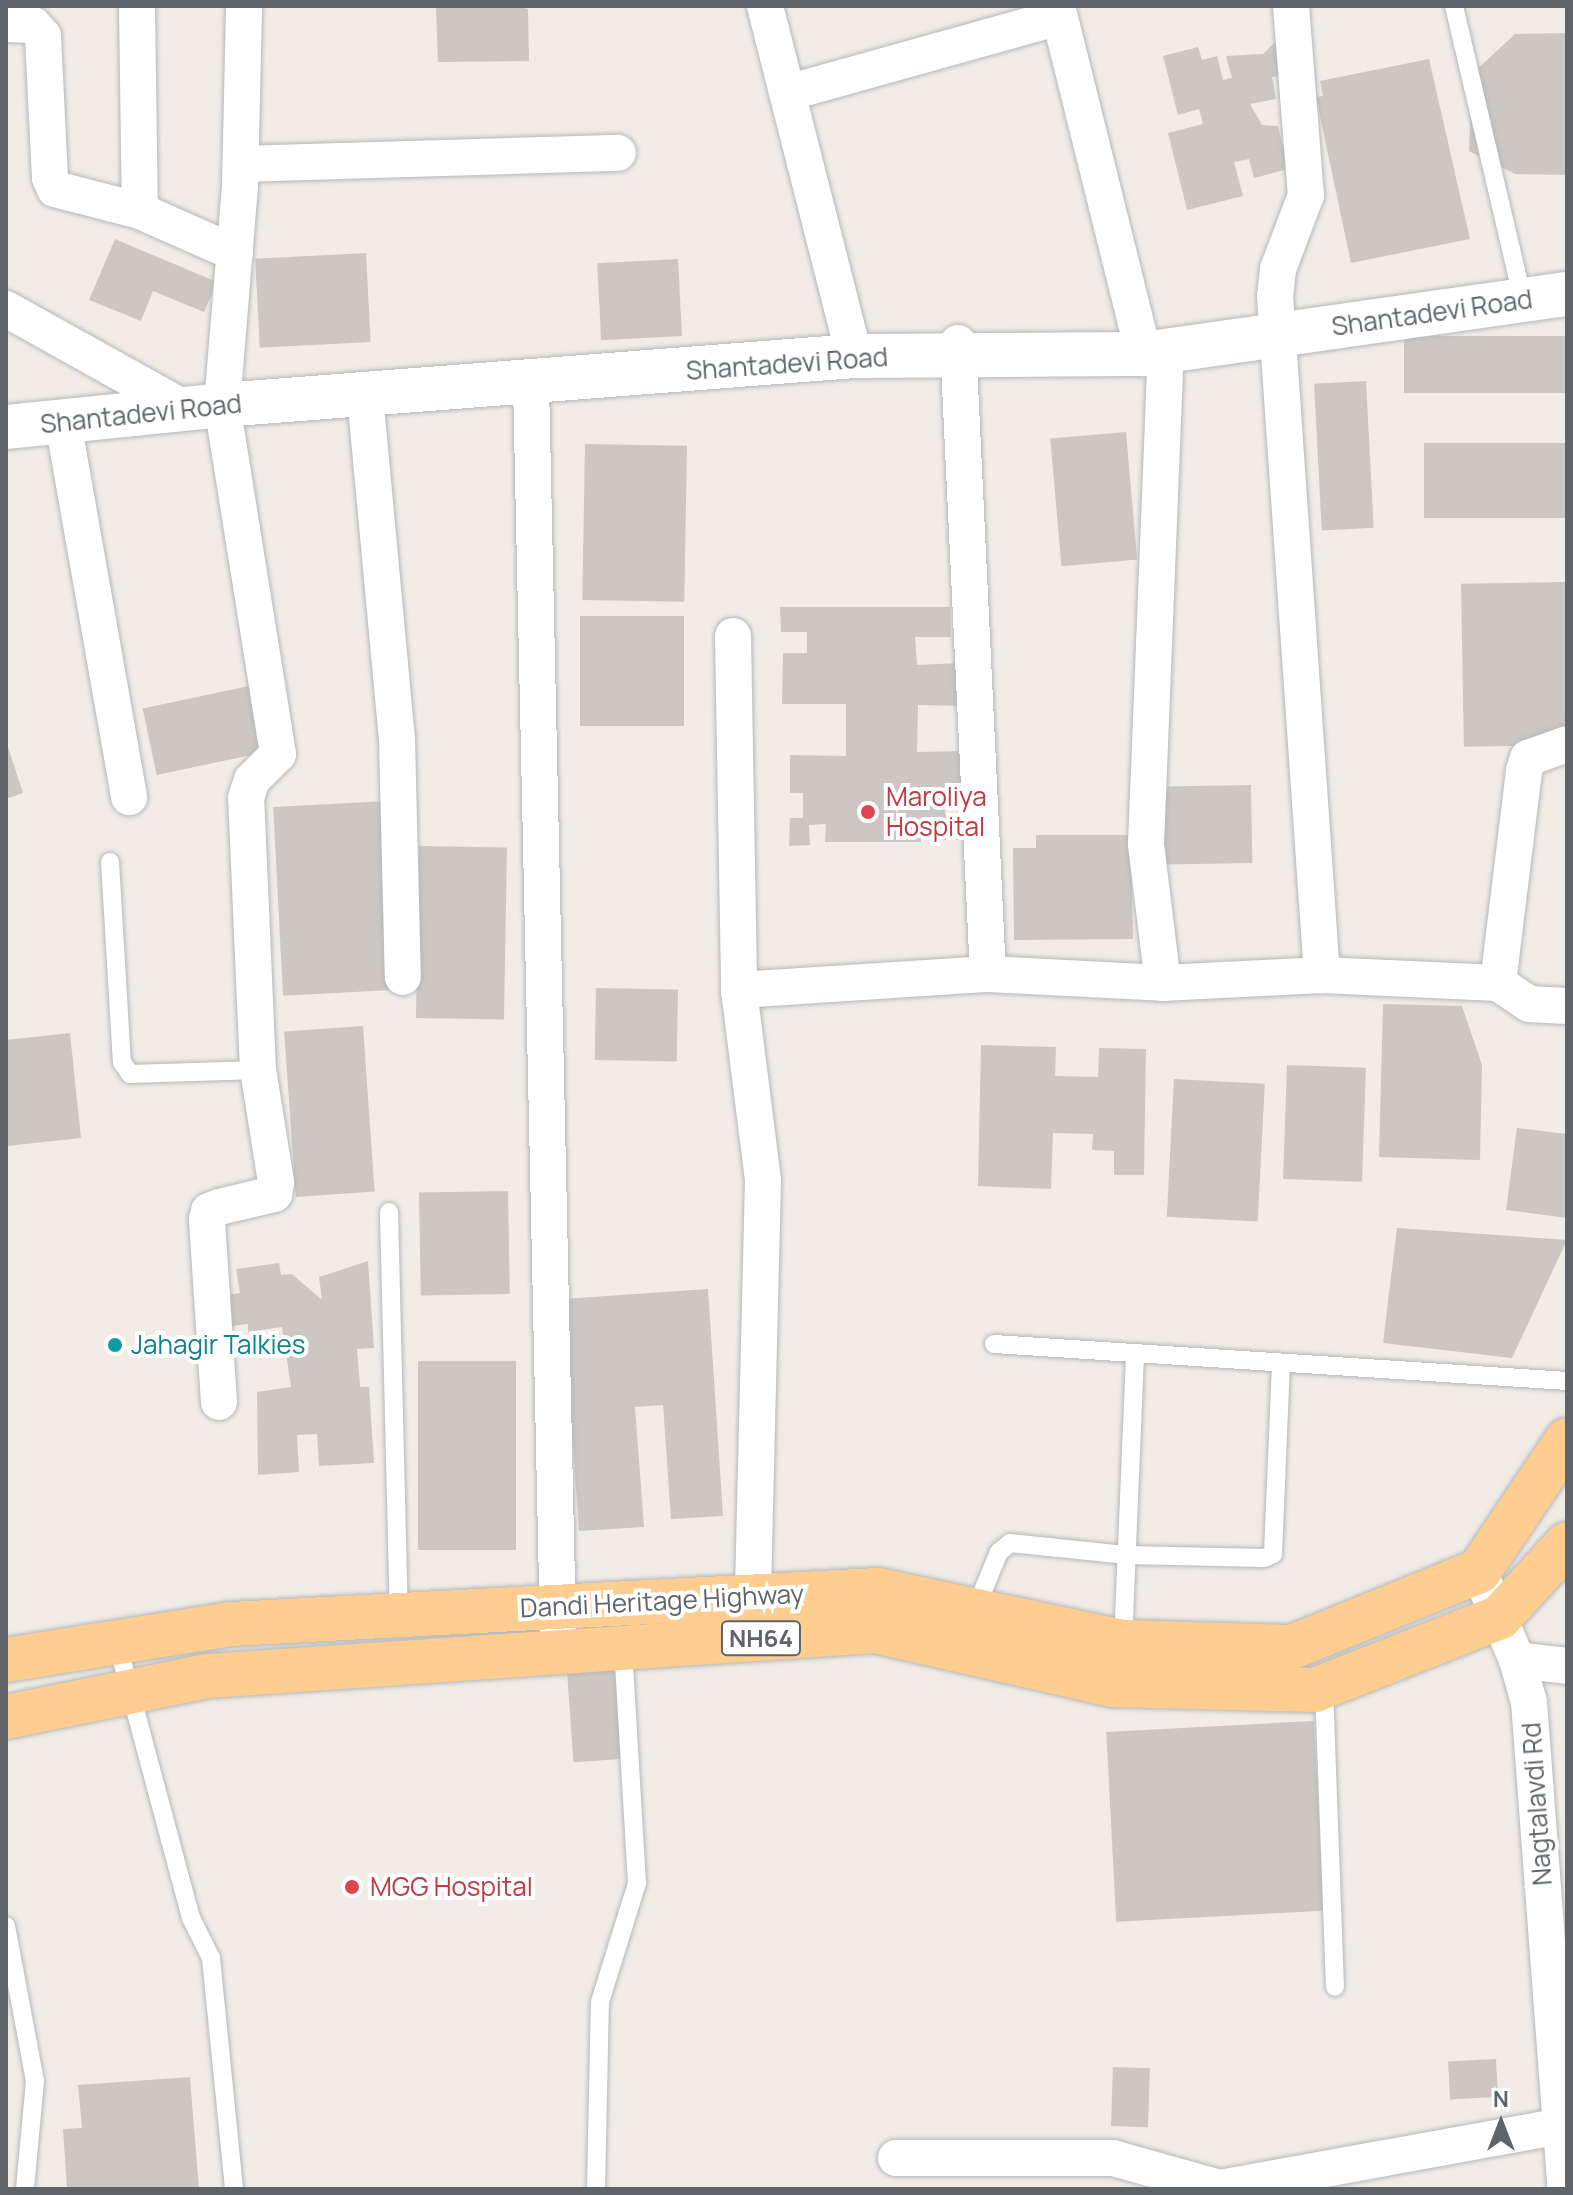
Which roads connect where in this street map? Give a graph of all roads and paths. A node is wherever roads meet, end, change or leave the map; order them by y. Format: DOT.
graph roads {
  1 [pos="137,6"];
  2 [pos="244,6"];
  3 [pos="765,6"];
  4 [pos="1291,6"];
  5 [pos="1454,6"];
  6 [pos="1058,12"];
  7 [pos="6,24"];
  8 [pos="787,93"];
  9 [pos="618,153"];
  10 [pos="241,164"];
  11 [pos="140,211"];
  12 [pos="235,253"];
  13 [pos="1567,294"];
  14 [pos="1523,300"];
  15 [pos="6,309"];
  16 [pos="1279,334"];
  17 [pos="958,349"];
  18 [pos="1155,352"];
  19 [pos="854,356"];
  20 [pos="531,383"];
  21 [pos="365,395"];
  22 [pos="204,407"];
  23 [pos="63,422"];
  24 [pos="6,427"];
  25 [pos="733,636"];
  26 [pos="1567,744"];
  27 [pos="129,797"];
  28 [pos="110,862"];
  29 [pos="988,974"];
  30 [pos="1322,975"];
  31 [pos="403,977"];
  32 [pos="1163,983"];
  33 [pos="1498,983"];
  34 [pos="739,990"];
  35 [pos="1567,1006"];
  36 [pos="258,1070"];
  37 [pos="389,1212"];
  38 [pos="994,1344"];
  39 [pos="1135,1353"];
  40 [pos="1281,1363"];
  41 [pos="1567,1381"];
  42 [pos="219,1402"];
  43 [pos="1567,1440"];
  44 [pos="1567,1544"];
  45 [pos="1127,1555"];
  46 [pos="1479,1571"];
  47 [pos="753,1595"];
  48 [pos="557,1607"];
  49 [pos="876,1610"];
  50 [pos="975,1610"];
  51 [pos="399,1615"];
  52 [pos="1500,1617"];
  53 [pos="117,1642"];
  54 [pos="1123,1642"];
  55 [pos="623,1648"];
  56 [pos="559,1652"];
  57 [pos="6,1660"];
  58 [pos="1517,1660"];
  59 [pos="1567,1666"];
  60 [pos="1324,1688"];
  61 [pos="128,1689"];
  62 [pos="6,1717"];
  63 [pos="6,1926"];
  64 [pos="1335,1987"];
  65 [pos="1560,2126"];
  66 [pos="896,2158"];
  67 [pos="1240,2187"];
  68 [pos="25,2189"];
  69 [pos="234,2189"];
  70 [pos="596,2189"];
  71 [pos="1566,2189"];
  1 -- 11 [label="street"];
  2 -- 10 [label="street"];
  3 -- 8 [label="street"];
  4 -- 16 [label="street"];
  5 -- 14 [label="lane"];
  6 -- 8 [label="street"];
  6 -- 18 [label="street"];
  7 -- 11 [label="street"];
  8 -- 19 [label="street"];
  9 -- 10 [label="street"];
  10 -- 12 [label="street"];
  11 -- 12 [label="street"];
  12 -- 22 [label="street"];
  13 -- 14 [label="street, Shantadevi Road"];
  14 -- 16 [label="street, Shantadevi Road"];
  15 -- 22 [label="street"];
  16 -- 18 [label="street, Shantadevi Road"];
  16 -- 30 [label="street"];
  17 -- 18 [label="street, Shantadevi Road"];
  17 -- 19 [label="street, Shantadevi Road"];
  17 -- 29 [label="street"];
  18 -- 32 [label="street"];
  19 -- 20 [label="street, Shantadevi Road"];
  20 -- 21 [label="street, Shantadevi Road"];
  20 -- 48 [label="street"];
  21 -- 22 [label="street, Shantadevi Road"];
  21 -- 31 [label="street"];
  22 -- 23 [label="street, Shantadevi Road"];
  22 -- 36 [label="street"];
  23 -- 24 [label="street, Shantadevi Road"];
  23 -- 27 [label="street"];
  25 -- 34 [label="street"];
  26 -- 33 [label="street"];
  28 -- 36 [label="lane"];
  29 -- 32 [label="street"];
  29 -- 34 [label="street"];
  30 -- 32 [label="street"];
  30 -- 33 [label="street"];
  33 -- 35 [label="street"];
  34 -- 47 [label="street"];
  36 -- 42 [label="street"];
  37 -- 51 [label="lane"];
  38 -- 39 [label="lane"];
  39 -- 40 [label="lane"];
  39 -- 45 [label="lane"];
  40 -- 41 [label="lane"];
  40 -- 45 [label="lane"];
  43 -- 46 [label="highway"];
  44 -- 52 [label="highway, Dandi Heritage Highway / NH64"];
  45 -- 50 [label="lane"];
  45 -- 54 [label="lane"];
  46 -- 52 [label="street, Nagtalavdi Rd"];
  46 -- 54 [label="highway, Dandi Heritage Highway / NH64"];
  47 -- 48 [label="highway, Dandi Heritage Highway / NH64"];
  47 -- 49 [label="highway, Dandi Heritage Highway / NH64"];
  48 -- 51 [label="highway, Dandi Heritage Highway / NH64"];
  48 -- 56 [label="street"];
  49 -- 50 [label="highway, Dandi Heritage Highway / NH64"];
  49 -- 55 [label="highway, Dandi Heritage Highway / NH64"];
  49 -- 60 [label="highway, Dandi Heritage Highway / NH64"];
  50 -- 54 [label="highway, Dandi Heritage Highway / NH64"];
  51 -- 53 [label="highway, Dandi Heritage Highway / NH64"];
  52 -- 58 [label="street, Nagtalavdi Rd"];
  52 -- 60 [label="highway, Dandi Heritage Highway / NH64"];
  53 -- 57 [label="highway, Dandi Heritage Highway / NH64"];
  53 -- 61 [label="lane"];
  55 -- 56 [label="highway, Dandi Heritage Highway / NH64"];
  55 -- 70 [label="lane"];
  56 -- 61 [label="highway, Dandi Heritage Highway / NH64"];
  58 -- 59 [label="street"];
  58 -- 65 [label="street, Nagtalavdi Rd"];
  60 -- 64 [label="lane"];
  61 -- 62 [label="highway, Dandi Heritage Highway / NH64"];
  61 -- 69 [label="lane"];
  63 -- 68 [label="lane"];
  65 -- 67 [label="street"];
  65 -- 71 [label="street, Nagtalavdi Rd"];
  66 -- 67 [label="street"];
}
